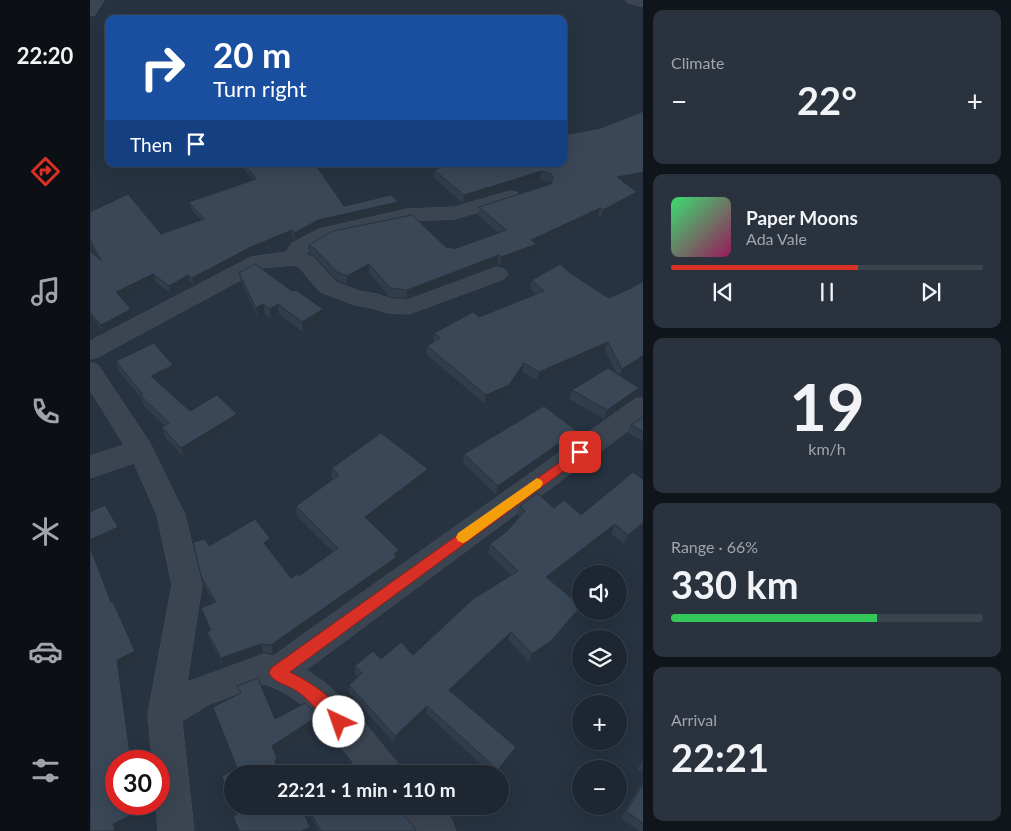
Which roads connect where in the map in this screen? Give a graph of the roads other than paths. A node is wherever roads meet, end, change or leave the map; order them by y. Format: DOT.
graph roads {
  1 [pos="97,0"];
  2 [pos="90,12"];
  3 [pos="524,193"];
  4 [pos="294,258"];
  5 [pos="497,274"];
  6 [pos="90,351"];
  7 [pos="90,371"];
  8 [pos="643,407"];
  9 [pos="141,450"];
  10 [pos="90,467"];
  11 [pos="276,673"];
  12 [pos="165,713"];
  13 [pos="377,765"];
  14 [pos="423,815"];
  15 [pos="176,831"];
  16 [pos="438,831"];
  1 -- 2 [label="street"];
  3 -- 4 [label="street"];
  4 -- 5 [label="street"];
  4 -- 6 [label="street"];
  7 -- 9 [label="street"];
  8 -- 11 [label="street"];
  9 -- 10 [label="street"];
  9 -- 12 [label="street"];
  11 -- 12 [label="street"];
  11 -- 13 [label="street"];
  12 -- 15 [label="street"];
  14 -- 16 [label="street"];
}
